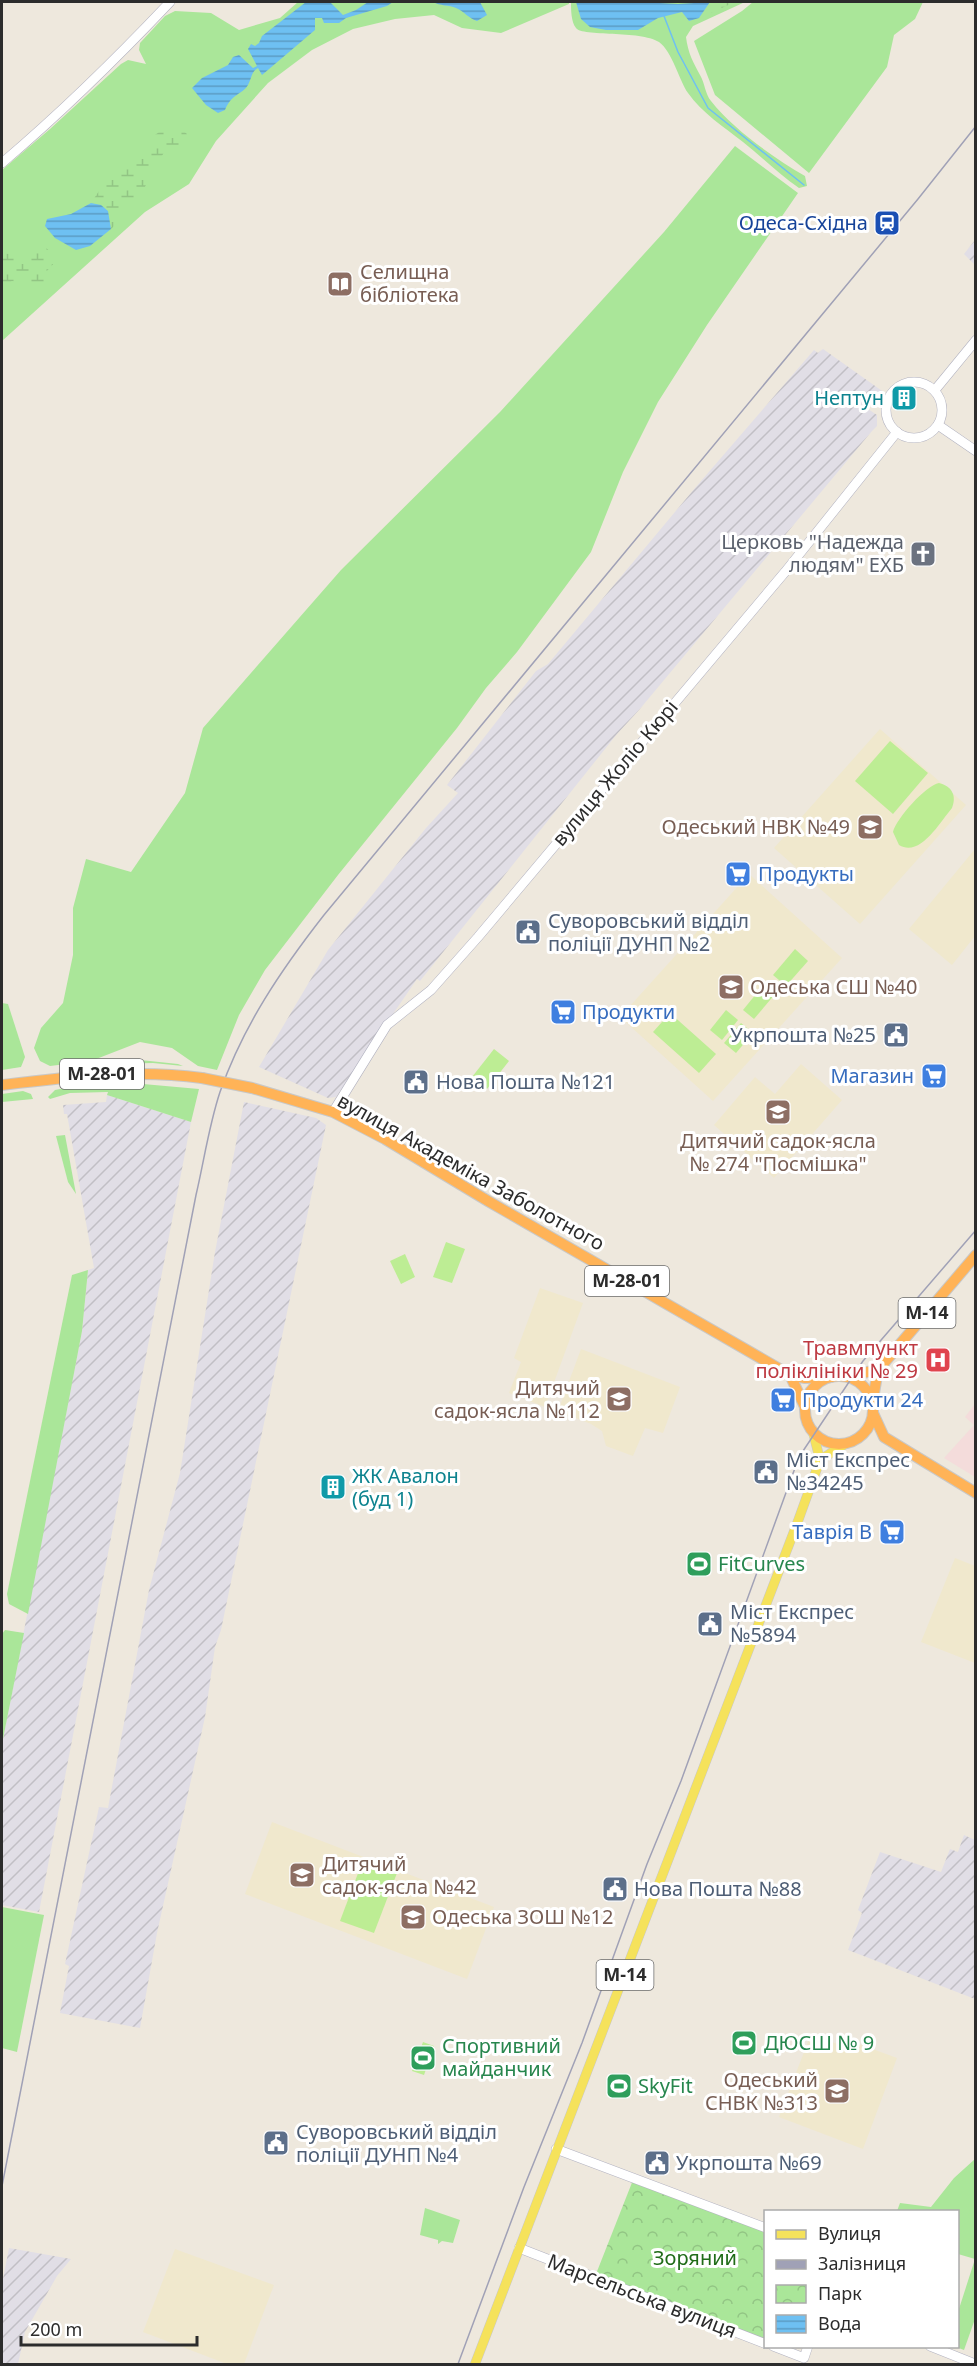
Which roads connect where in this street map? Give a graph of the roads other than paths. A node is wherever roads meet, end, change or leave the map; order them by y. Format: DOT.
graph roads {
  1 [pos="170,2"];
  2 [pos="2,163"];
  3 [pos="975,340"];
  4 [pos="935,390"];
  5 [pos="938,425"];
  6 [pos="897,432"];
  7 [pos="975,451"];
  8 [pos="2,1085"];
  9 [pos="333,1112"];
  10 [pos="975,1255"];
  11 [pos="878,1370"];
  12 [pos="790,1375"];
  13 [pos="837,1377"];
  14 [pos="873,1408"];
  15 [pos="806,1410"];
  16 [pos="813,1432"];
  17 [pos="884,1437"];
  18 [pos="856,1440"];
  19 [pos="845,1444"];
  20 [pos="820,1460"];
  21 [pos="975,1493"];
  22 [pos="556,2148"];
  23 [pos="764,2228"];
  24 [pos="519,2248"];
  25 [pos="764,2344"];
  26 [pos="778,2348"];
  27 [pos="807,2348"];
  28 [pos="935,2348"];
  29 [pos="475,2364"];
  30 [pos="975,2364"];
  1 -- 2 [label="street"];
  3 -- 4 [label="street"];
  4 -- 5 [label="street"];
  4 -- 6 [label="street"];
  5 -- 6 [label="street"];
  5 -- 7 [label="street"];
  6 -- 9 [label="street, вулиця Жоліо Кюрі"];
  8 -- 9 [label="highway, вулиця Академіка Заболотного / М-28-01, bridge"];
  9 -- 12 [label="highway, вулиця Академіка Заболотного / М-28-01"];
  10 -- 11 [label="highway, М-14"];
  11 -- 13 [label="highway, вулиця Академіка Заболотного"];
  11 -- 14 [label="highway"];
  12 -- 13 [label="highway, вулиця Академіка Заболотного / М-28-01"];
  12 -- 15 [label="highway"];
  13 -- 14 [label="highway"];
  13 -- 15 [label="highway"];
  14 -- 17 [label="highway"];
  14 -- 18 [label="highway"];
  15 -- 16 [label="highway"];
  16 -- 19 [label="highway"];
  16 -- 20 [label="main road"];
  17 -- 18 [label="highway"];
  17 -- 21 [label="highway"];
  18 -- 19 [label="highway"];
  19 -- 20 [label="main road"];
  20 -- 22 [label="main road, М-14"];
  22 -- 23 [label="street"];
  22 -- 24 [label="main road, М-14"];
  24 -- 25 [label="street, Марсельська вулиця"];
  24 -- 29 [label="main road, М-14"];
  26 -- 27 [label="street"];
  28 -- 30 [label="street"];
}
